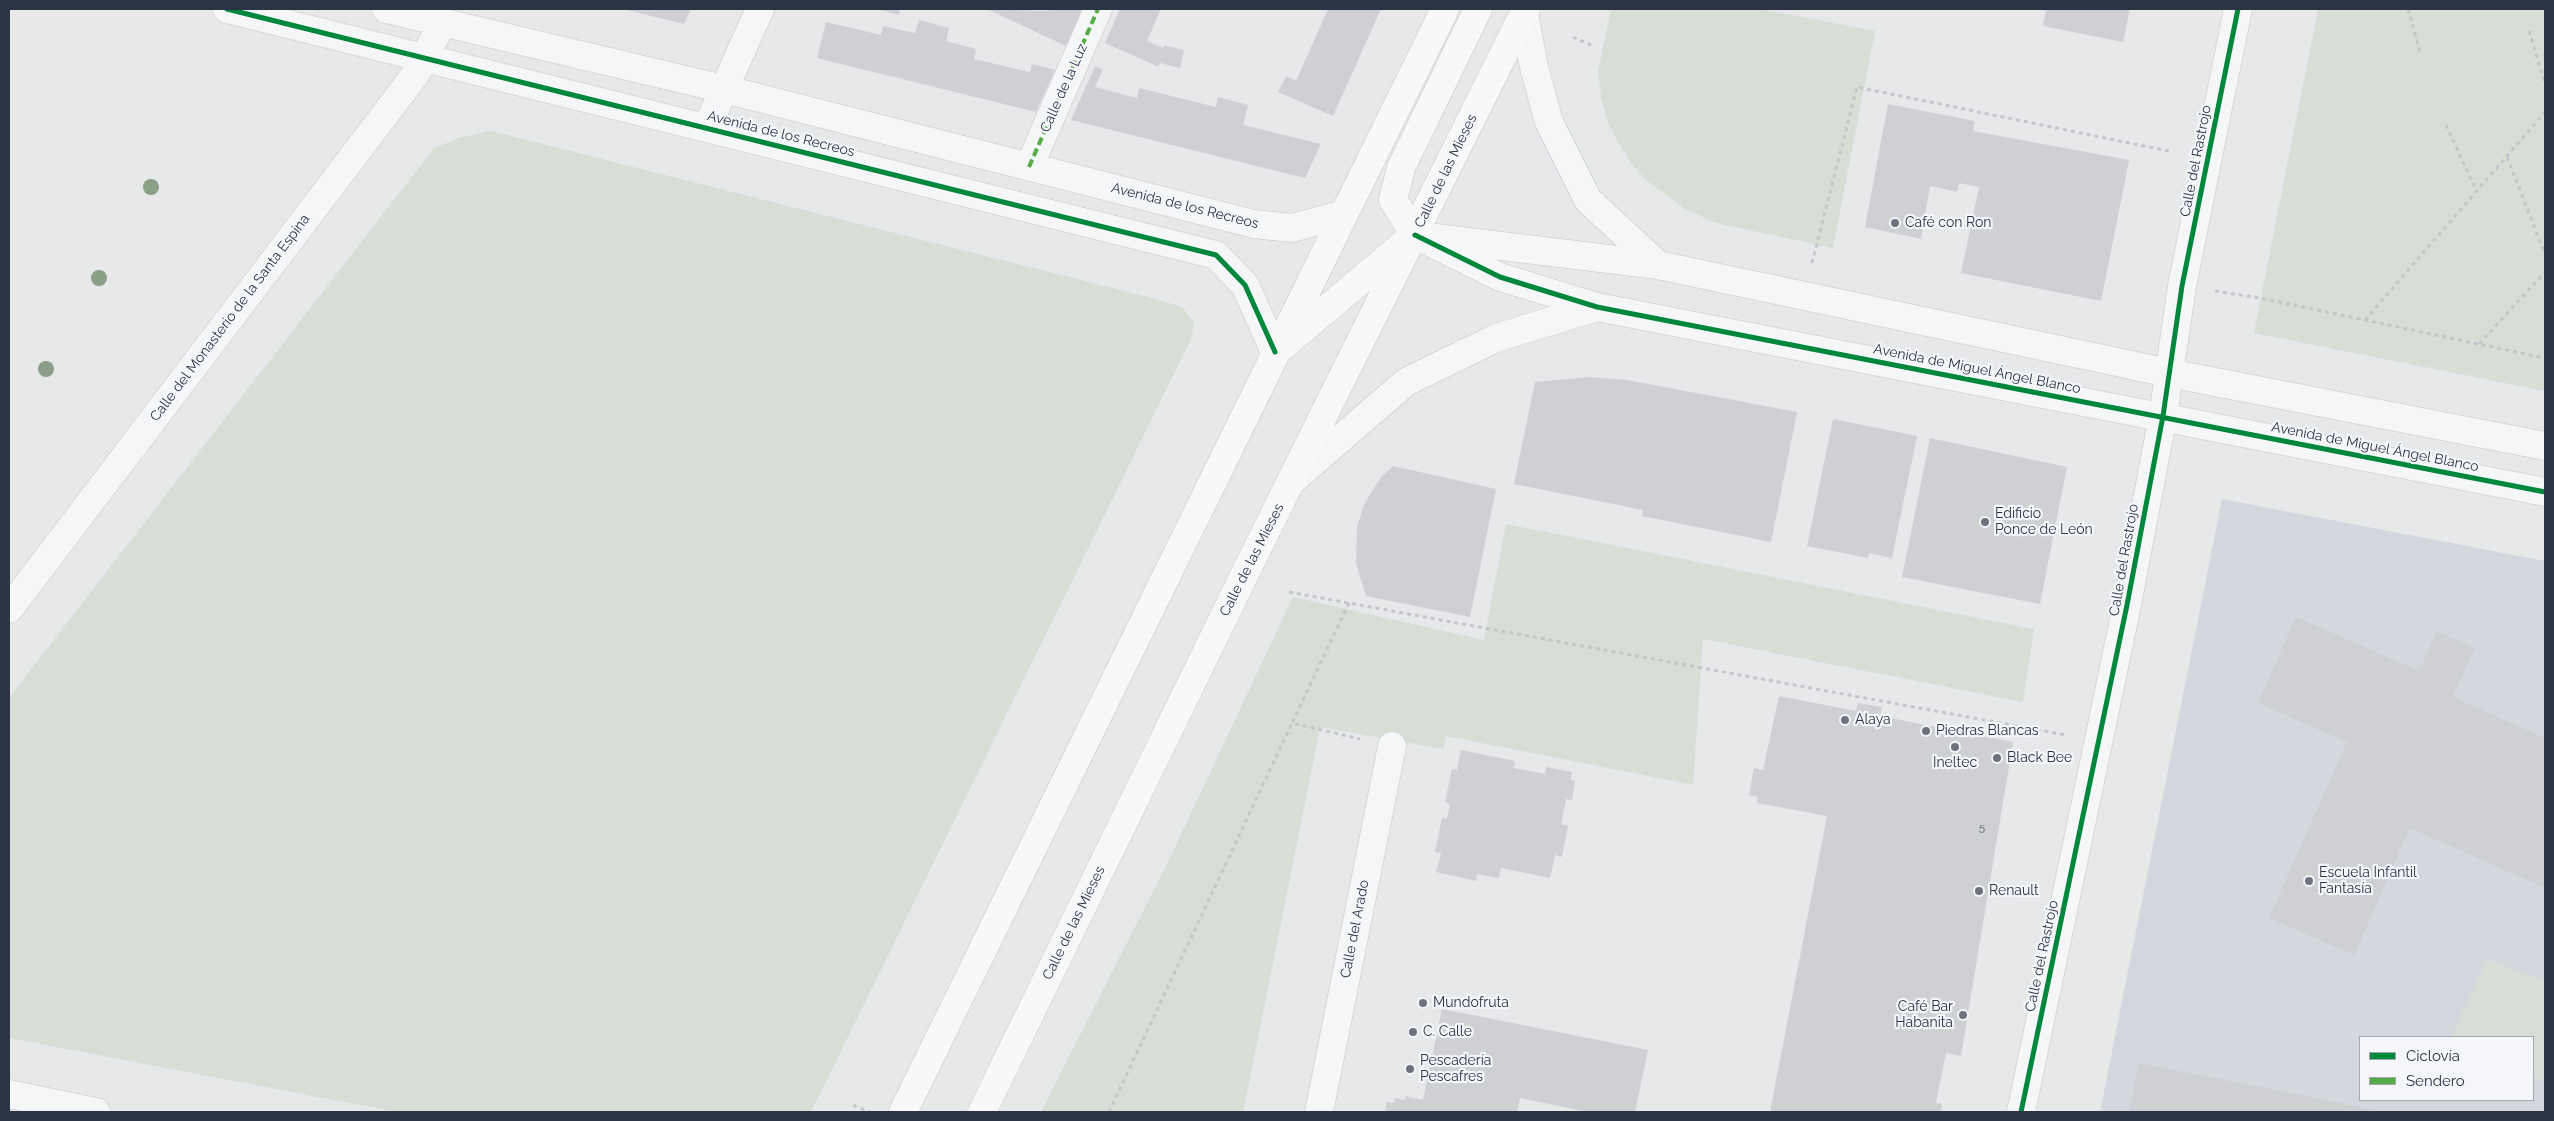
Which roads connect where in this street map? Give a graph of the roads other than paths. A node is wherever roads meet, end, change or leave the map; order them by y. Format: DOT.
graph roads {
  1 [pos="227,9"];
  2 [pos="386,9"];
  3 [pos="760,9"];
  4 [pos="1098,9"];
  5 [pos="1445,9"];
  6 [pos="1478,9"];
  7 [pos="2238,9"];
  8 [pos="1525,11"];
  9 [pos="443,22"];
  10 [pos="423,58"];
  11 [pos="724,89"];
  12 [pos="707,127"];
  13 [pos="1029,167"];
  14 [pos="1344,214"];
  15 [pos="1415,235"];
  16 [pos="1658,265"];
  17 [pos="1597,307"];
  18 [pos="1275,352"];
  19 [pos="2169,373"];
  20 [pos="2163,416"];
  21 [pos="2545,446"];
  22 [pos="1294,479"];
  23 [pos="2545,492"];
  24 [pos="9,609"];
  25 [pos="1392,746"];
  26 [pos="9,1094"];
  27 [pos="96,1112"];
  28 [pos="903,1112"];
  29 [pos="982,1112"];
  30 [pos="1319,1112"];
  31 [pos="2021,1112"];
  1 -- 10 [label="street, Avenida de los Recreos"];
  2 -- 9 [label="street, Avenida de los Recreos"];
  3 -- 11 [label="street"];
  4 -- 13 [label="street, Calle de la Luz"];
  5 -- 14 [label="main road"];
  6 -- 15 [label="main road"];
  7 -- 19 [label="street, Calle del Rastrojo"];
  8 -- 15 [label="main road, Calle de las Mieses"];
  8 -- 16 [label="street"];
  9 -- 10 [label="street, Calle del Monasterio de la Santa Espina"];
  9 -- 11 [label="street, Avenida de los Recreos"];
  10 -- 12 [label="street, Avenida de los Recreos"];
  10 -- 24 [label="street, Calle del Monasterio de la Santa Espina"];
  11 -- 12 [label="street"];
  11 -- 13 [label="street, Avenida de los Recreos"];
  12 -- 18 [label="street, Avenida de los Recreos"];
  13 -- 14 [label="street, Avenida de los Recreos"];
  14 -- 18 [label="main road"];
  15 -- 16 [label="street"];
  15 -- 17 [label="street, Avenida de Miguel Ángel Blanco"];
  15 -- 18 [label="main road"];
  15 -- 22 [label="main road, Calle de las Mieses"];
  16 -- 19 [label="street"];
  17 -- 20 [label="street, Avenida de Miguel Ángel Blanco"];
  17 -- 22 [label="street, Avenida de Miguel Ángel Blanco"];
  18 -- 28 [label="main road"];
  19 -- 20 [label="street, Calle del Rastrojo"];
  19 -- 21 [label="street"];
  20 -- 23 [label="street, Avenida de Miguel Ángel Blanco"];
  20 -- 31 [label="street, Calle del Rastrojo"];
  22 -- 29 [label="main road, Calle de las Mieses"];
  25 -- 30 [label="street, Calle del Arado"];
  26 -- 27 [label="street"];
}
